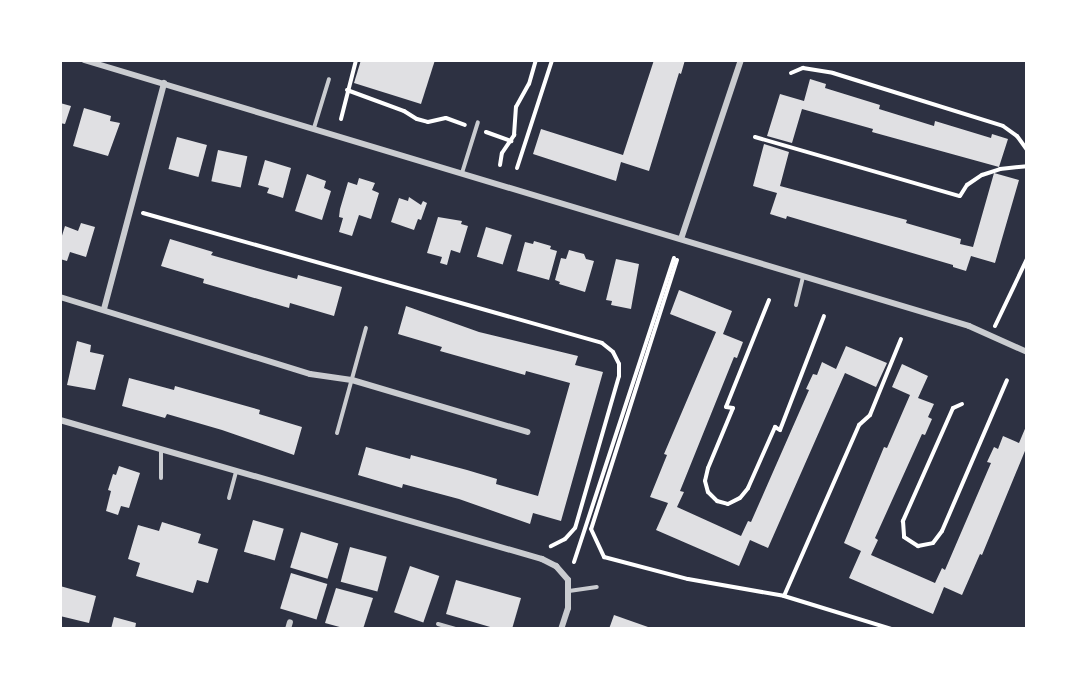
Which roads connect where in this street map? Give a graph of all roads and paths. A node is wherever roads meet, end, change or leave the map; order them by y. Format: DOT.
graph roads {
  1 [pos="84,60"];
  2 [pos="356,60"];
  3 [pos="536,60"];
  4 [pos="552,60"];
  5 [pos="741,60"];
  6 [pos="791,73"];
  7 [pos="328,79"];
  8 [pos="164,83"];
  9 [pos="347,90"];
  10 [pos="341,119"];
  11 [pos="478,122"];
  12 [pos="314,128"];
  13 [pos="476,129"];
  14 [pos="755,137"];
  15 [pos="511,141"];
  16 [pos="1027,150"];
  17 [pos="500,165"];
  18 [pos="1027,166"];
  19 [pos="517,168"];
  20 [pos="462,173"];
  21 [pos="143,213"];
  22 [pos="681,239"];
  23 [pos="1027,259"];
  24 [pos="803,276"];
  25 [pos="60,297"];
  26 [pos="769,300"];
  27 [pos="796,305"];
  28 [pos="104,309"];
  29 [pos="824,316"];
  30 [pos="366,328"];
  31 [pos="991,334"];
  32 [pos="901,339"];
  33 [pos="1027,352"];
  34 [pos="352,380"];
  35 [pos="1008,380"];
  36 [pos="962,404"];
  37 [pos="60,420"];
  38 [pos="527,432"];
  39 [pos="337,433"];
  40 [pos="161,449"];
  41 [pos="236,471"];
  42 [pos="160,478"];
  43 [pos="229,498"];
  44 [pos="550,546"];
  45 [pos="574,562"];
  46 [pos="597,587"];
  47 [pos="569,591"];
  48 [pos="784,596"];
  49 [pos="438,624"];
  50 [pos="456,629"];
  51 [pos="561,629"];
  52 [pos="892,629"];
  1 -- 8 [label="street"];
  2 -- 9 [label="path"];
  3 -- 15 [label="path"];
  4 -- 19 [label="path"];
  5 -- 22 [label="street"];
  6 -- 16 [label="path"];
  7 -- 12 [label="lane"];
  8 -- 12 [label="street"];
  8 -- 28 [label="street"];
  9 -- 10 [label="path"];
  9 -- 13 [label="path"];
  11 -- 13 [label="lane"];
  12 -- 20 [label="street"];
  13 -- 15 [label="path"];
  13 -- 20 [label="lane"];
  14 -- 18 [label="path"];
  15 -- 17 [label="path"];
  20 -- 22 [label="street"];
  21 -- 44 [label="path"];
  22 -- 24 [label="street"];
  23 -- 31 [label="path"];
  24 -- 27 [label="lane"];
  24 -- 31 [label="street"];
  25 -- 28 [label="street"];
  26 -- 29 [label="path"];
  28 -- 34 [label="street"];
  30 -- 34 [label="lane"];
  31 -- 33 [label="street"];
  32 -- 48 [label="path"];
  34 -- 38 [label="street"];
  34 -- 39 [label="lane"];
  35 -- 36 [label="path"];
  37 -- 40 [label="street"];
  40 -- 41 [label="street"];
  40 -- 42 [label="lane"];
  41 -- 43 [label="lane"];
  41 -- 47 [label="street"];
  45 -- 48 [label="path"];
  46 -- 47 [label="lane"];
  47 -- 51 [label="street"];
  48 -- 52 [label="path"];
  49 -- 50 [label="lane"];
}
